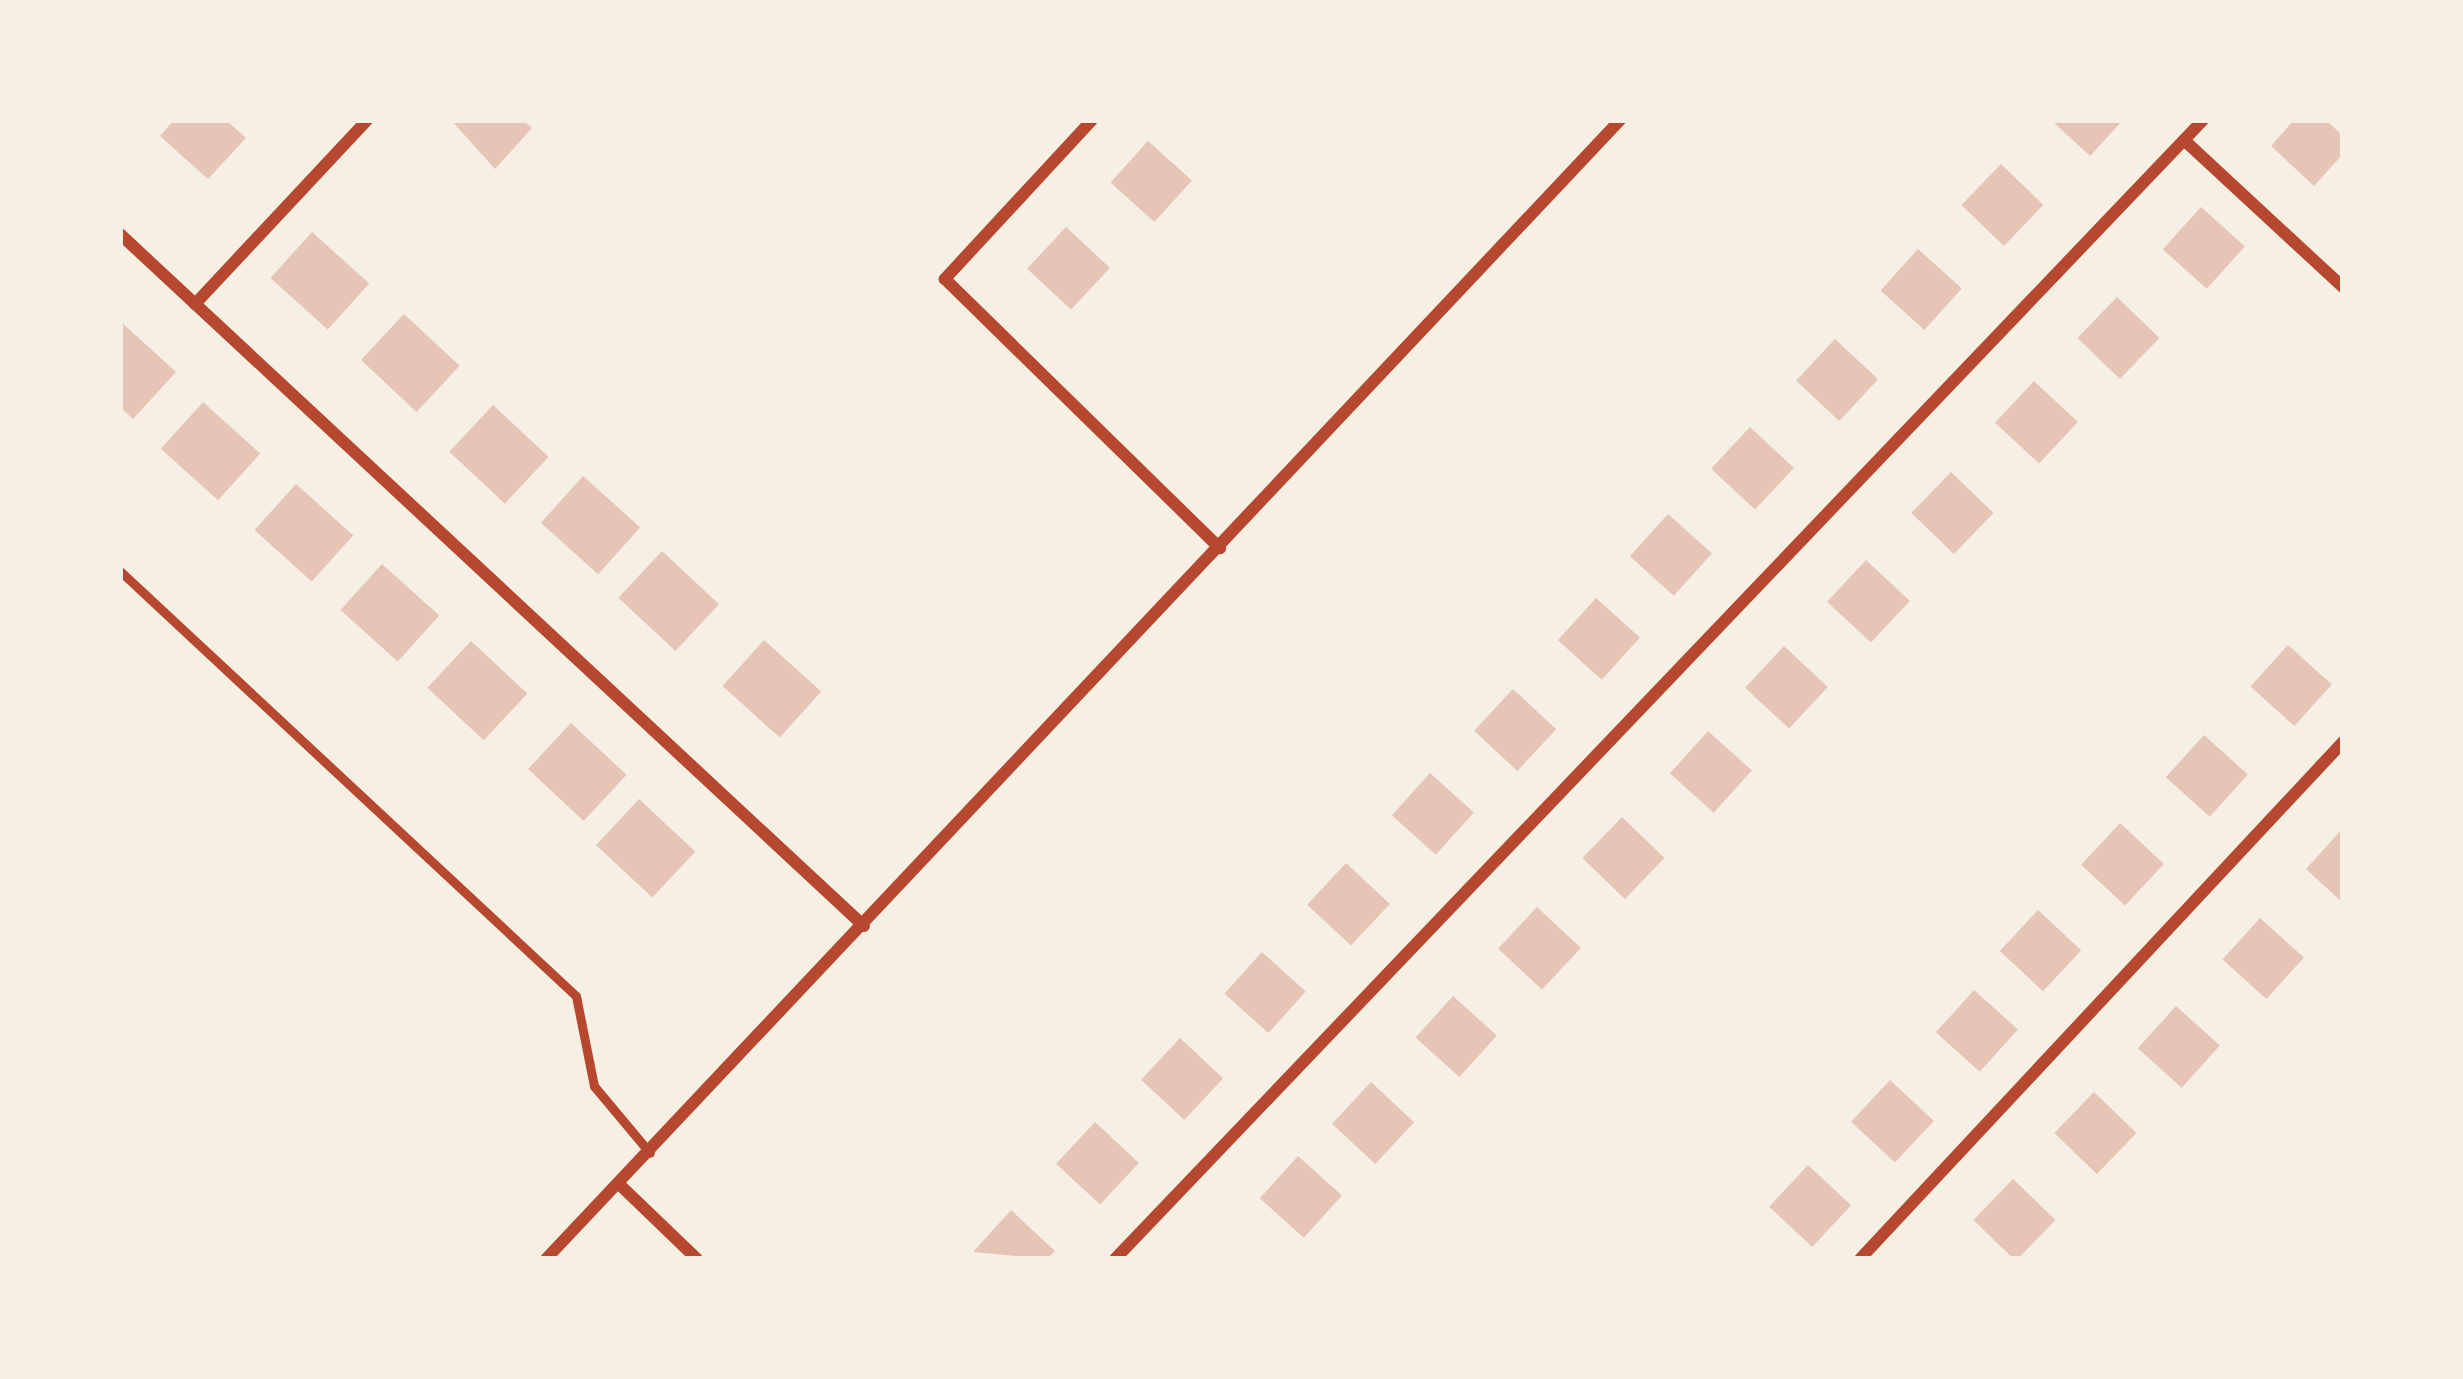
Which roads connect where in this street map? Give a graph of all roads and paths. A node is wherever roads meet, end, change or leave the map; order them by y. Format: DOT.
graph roads {
  1 [pos="367,120"];
  2 [pos="1092,120"];
  3 [pos="1620,120"];
  4 [pos="2204,120"];
  5 [pos="2184,140"];
  6 [pos="120,234"];
  7 [pos="2343,287"];
  8 [pos="195,304"];
  9 [pos="1220,548"];
  10 [pos="120,571"];
  11 [pos="2343,742"];
  12 [pos="864,926"];
  13 [pos="650,1153"];
  14 [pos="620,1185"];
  15 [pos="546,1259"];
  16 [pos="697,1259"];
  17 [pos="1115,1259"];
  18 [pos="1860,1259"];
  1 -- 8 [label="street"];
  2 -- 9 [label="street"];
  3 -- 9 [label="street"];
  4 -- 5 [label="street"];
  5 -- 7 [label="street"];
  5 -- 17 [label="street"];
  6 -- 8 [label="street"];
  8 -- 12 [label="street"];
  9 -- 12 [label="street"];
  10 -- 13 [label="lane"];
  11 -- 18 [label="street"];
  12 -- 13 [label="street"];
  13 -- 14 [label="street"];
  14 -- 15 [label="street"];
  14 -- 16 [label="street"];
}
